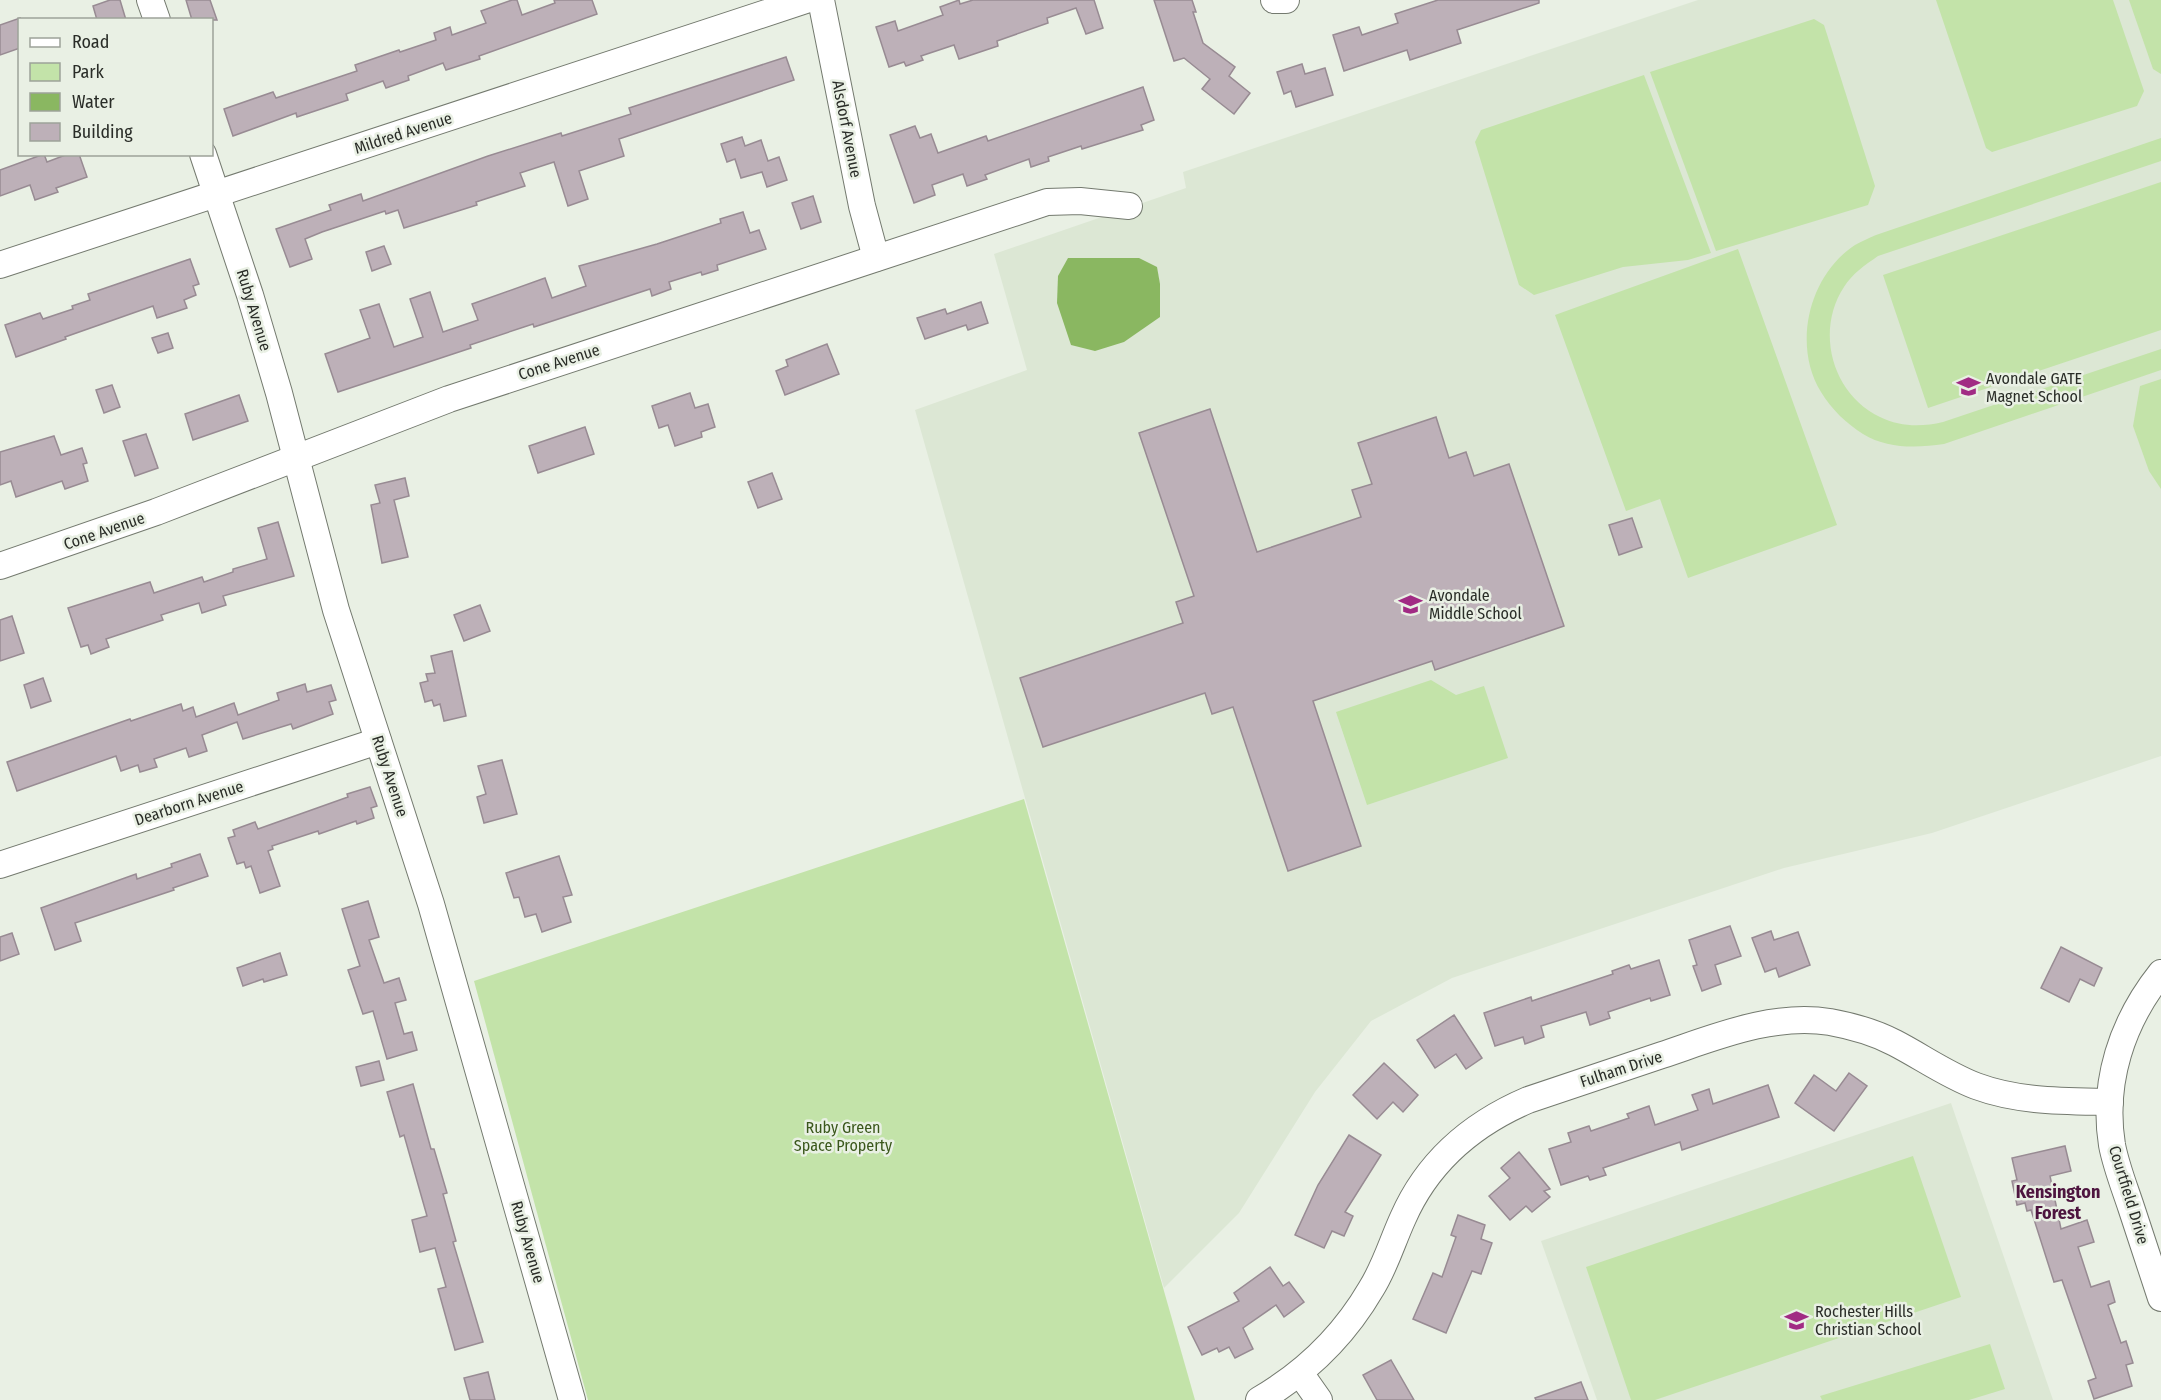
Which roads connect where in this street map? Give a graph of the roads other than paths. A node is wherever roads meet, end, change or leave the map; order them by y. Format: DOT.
graph roads {
  1 [pos="150,0"];
  2 [pos="806,0"];
  3 [pos="821,0"];
  4 [pos="1274,0"];
  5 [pos="1286,0"];
  6 [pos="156,18"];
  7 [pos="204,156"];
  8 [pos="216,194"];
  9 [pos="1129,206"];
  10 [pos="876,258"];
  11 [pos="0,265"];
  12 [pos="296,460"];
  13 [pos="0,566"];
  14 [pos="378,741"];
  15 [pos="0,865"];
  16 [pos="2161,973"];
  17 [pos="2110,1102"];
  18 [pos="2154,1250"];
  19 [pos="2161,1299"];
  20 [pos="1300,1372"];
  21 [pos="572,1400"];
  22 [pos="1259,1400"];
  23 [pos="1319,1400"];
  1 -- 6 [label="street"];
  2 -- 8 [label="street, Mildred Avenue"];
  3 -- 10 [label="street, Alsdorf Avenue"];
  4 -- 5 [label="street"];
  7 -- 8 [label="street, Ruby Avenue"];
  8 -- 11 [label="street, Mildred Avenue"];
  8 -- 12 [label="street, Ruby Avenue"];
  9 -- 10 [label="street, Cone Avenue"];
  10 -- 12 [label="street, Cone Avenue"];
  12 -- 13 [label="street, Cone Avenue"];
  12 -- 14 [label="street, Ruby Avenue"];
  14 -- 15 [label="street, Dearborn Avenue"];
  14 -- 21 [label="street, Ruby Avenue"];
  16 -- 17 [label="street, Courtfield Drive"];
  17 -- 18 [label="street, Courtfield Drive"];
  17 -- 20 [label="street, Fulham Drive"];
  18 -- 19 [label="street, Courtfield Drive"];
  20 -- 22 [label="street, Fulham Drive"];
  20 -- 23 [label="street"];
}
